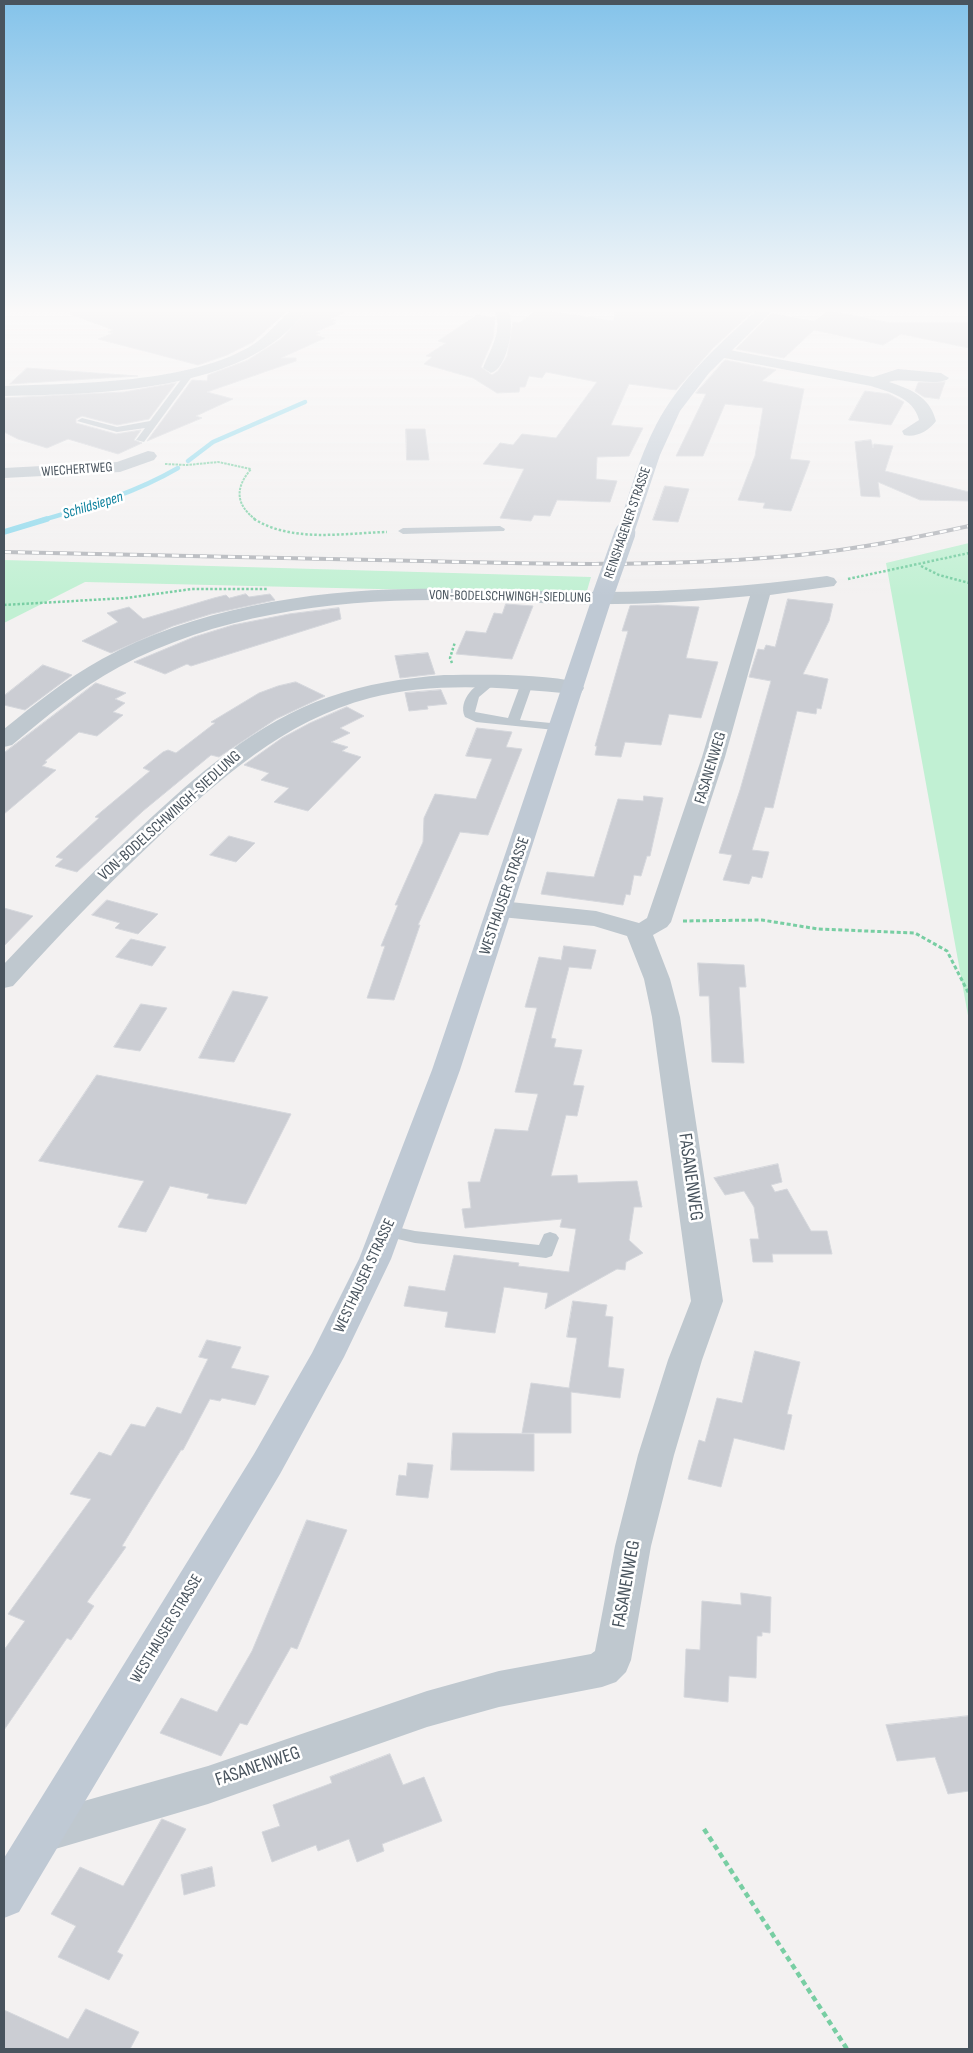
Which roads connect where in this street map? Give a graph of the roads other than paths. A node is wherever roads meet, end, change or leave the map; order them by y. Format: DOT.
graph roads {
  1 [pos="166,406"];
  2 [pos="676,406"];
  3 [pos="922,406"];
  4 [pos="82,421"];
  5 [pos="153,423"];
  6 [pos="910,431"];
  7 [pos="141,440"];
  8 [pos="144,458"];
  9 [pos="4,474"];
  10 [pos="500,529"];
  11 [pos="404,531"];
  12 [pos="827,582"];
  13 [pos="762,591"];
  14 [pos="602,597"];
  15 [pos="492,681"];
  16 [pos="527,684"];
  17 [pos="574,688"];
  18 [pos="512,722"];
  19 [pos="561,728"];
  20 [pos="4,740"];
  21 [pos="501,909"];
  22 [pos="648,926"];
  23 [pos="4,980"];
  24 [pos="386,1231"];
  25 [pos="550,1238"];
  26 [pos="45,1832"];
  27 [pos="4,1897"];
  1 -- 5 [label="lane"];
  2 -- 14 [label="main road, REINSHAGENER STRASSE, bridge"];
  3 -- 6 [label="street"];
  4 -- 5 [label="lane"];
  5 -- 7 [label="lane"];
  8 -- 9 [label="street, WIECHERTWEG"];
  10 -- 11 [label="lane"];
  12 -- 13 [label="street"];
  13 -- 14 [label="street"];
  13 -- 22 [label="street, FASANENWEG"];
  14 -- 17 [label="main road, WESTHAUSER STRASSE"];
  14 -- 20 [label="street, VON-BODELSCHWINGH-SIEDLUNG"];
  15 -- 16 [label="street, VON-BODELSCHWINGH-SIEDLUNG"];
  15 -- 18 [label="lane"];
  15 -- 23 [label="street, VON-BODELSCHWINGH-SIEDLUNG"];
  16 -- 17 [label="street, VON-BODELSCHWINGH-SIEDLUNG"];
  16 -- 18 [label="lane"];
  17 -- 19 [label="main road, WESTHAUSER STRASSE"];
  18 -- 19 [label="lane"];
  19 -- 21 [label="main road, WESTHAUSER STRASSE"];
  21 -- 22 [label="street"];
  21 -- 24 [label="main road, WESTHAUSER STRASSE"];
  22 -- 26 [label="street, FASANENWEG"];
  24 -- 25 [label="lane"];
  24 -- 26 [label="main road, WESTHAUSER STRASSE"];
  26 -- 27 [label="main road, WESTHAUSER STRASSE"];
}
